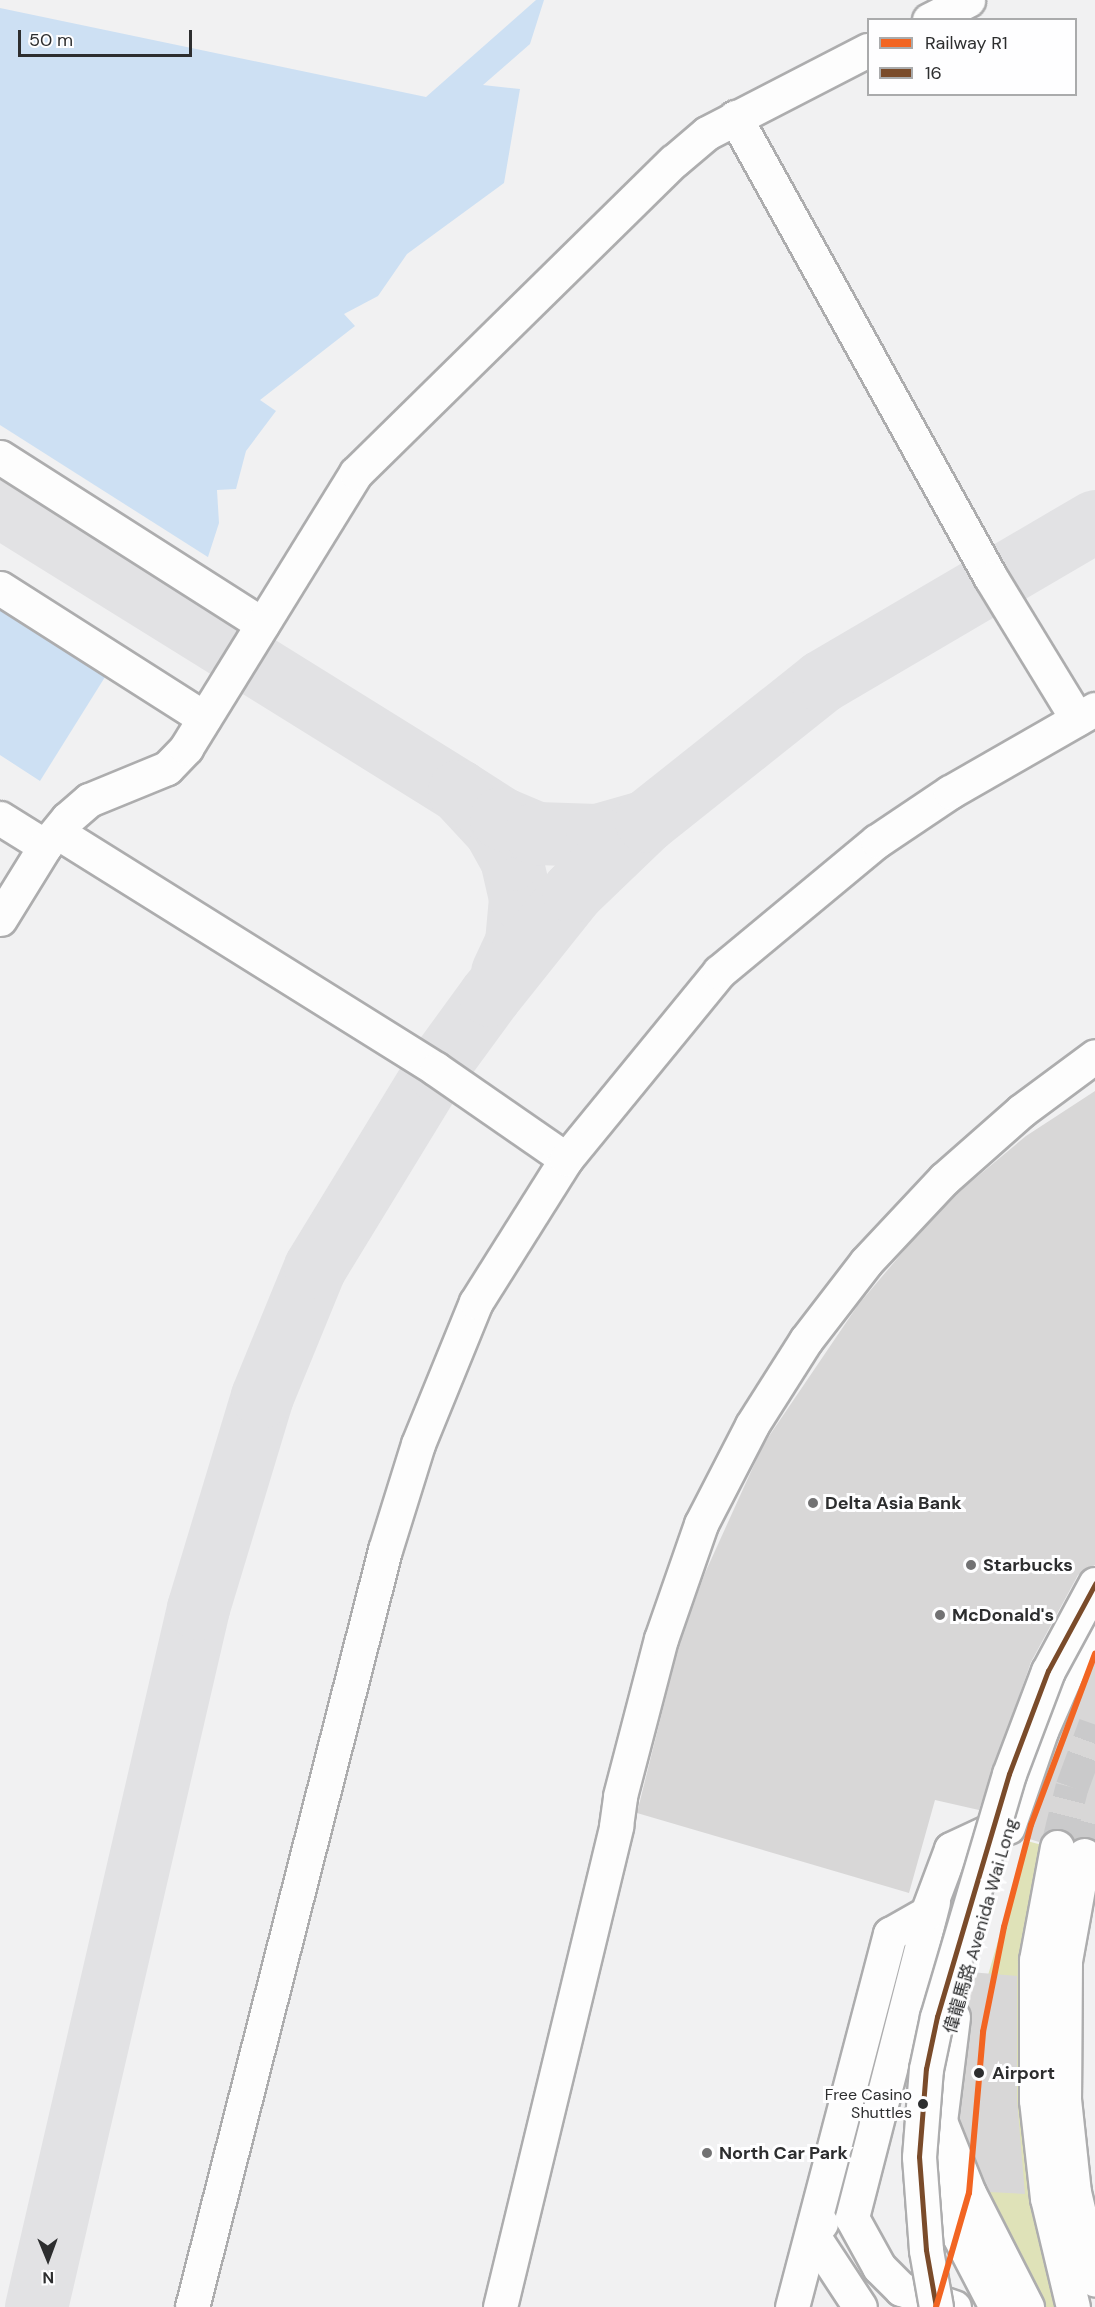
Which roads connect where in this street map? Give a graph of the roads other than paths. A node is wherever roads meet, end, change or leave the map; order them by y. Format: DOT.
graph roads {
  1 [pos="968,0"];
  2 [pos="933,18"];
  3 [pos="867,51"];
  4 [pos="735,117"];
  5 [pos="0,457"];
  6 [pos="0,588"];
  7 [pos="262,624"];
  8 [pos="1086,714"];
  9 [pos="204,718"];
  10 [pos="0,818"];
  11 [pos="51,839"];
  12 [pos="0,919"];
  13 [pos="1095,1056"];
  14 [pos="566,1159"];
  15 [pos="1095,1584"];
  16 [pos="1095,1613"];
  17 [pos="1014,1808"];
  18 [pos="933,1902"];
  19 [pos="950,2028"];
  20 [pos="898,2039"];
  21 [pos="858,2048"];
  22 [pos="940,2121"];
  23 [pos="844,2196"];
  24 [pos="812,2234"];
  25 [pos="1095,2280"];
  26 [pos="801,2300"];
  27 [pos="192,2307"];
  28 [pos="500,2307"];
  29 [pos="860,2307"];
  30 [pos="936,2307"];
  31 [pos="954,2307"];
  32 [pos="996,2307"];
  33 [pos="1027,2307"];
  34 [pos="1073,2307"];
  1 -- 2 [label="street"];
  3 -- 4 [label="street"];
  4 -- 7 [label="street"];
  4 -- 8 [label="street"];
  5 -- 7 [label="street"];
  6 -- 9 [label="street"];
  7 -- 9 [label="street"];
  8 -- 14 [label="street"];
  9 -- 11 [label="street"];
  10 -- 11 [label="street"];
  11 -- 12 [label="street"];
  11 -- 14 [label="street"];
  13 -- 28 [label="street"];
  14 -- 27 [label="street"];
  15 -- 30 [label="street, 偉龍馬路 Avenida Wai Long, bridge"];
  16 -- 17 [label="street, 偉龍馬路 Avenida Wai Long"];
  17 -- 18 [label="street"];
  17 -- 19 [label="street, 偉龍馬路 Avenida Wai Long"];
  18 -- 20 [label="street"];
  18 -- 21 [label="street"];
  19 -- 20 [label="street"];
  19 -- 22 [label="street, 偉龍馬路 Avenida Wai Long"];
  20 -- 21 [label="street"];
  20 -- 23 [label="street"];
  21 -- 23 [label="street"];
  22 -- 32 [label="street"];
  22 -- 33 [label="street, 偉龍馬路 Avenida Wai Long"];
  23 -- 24 [label="street"];
  23 -- 31 [label="street"];
  24 -- 26 [label="street"];
  24 -- 29 [label="street"];
  25 -- 34 [label="street"];
}
